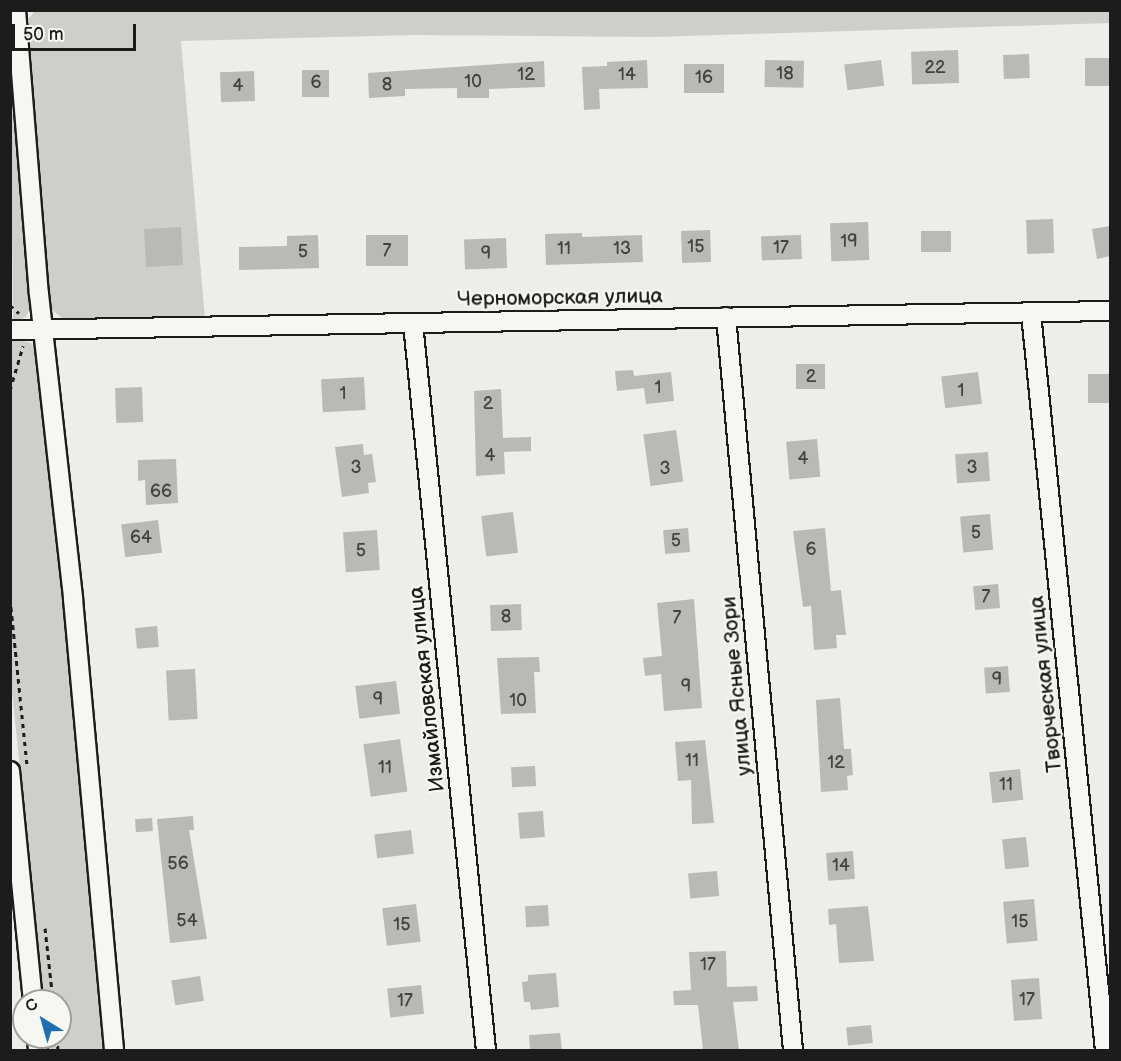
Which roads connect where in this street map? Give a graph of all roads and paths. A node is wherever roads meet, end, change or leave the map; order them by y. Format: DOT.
graph roads {
  1 [pos="16,10"];
  2 [pos="1110,311"];
  3 [pos="1031,313"];
  4 [pos="726,318"];
  5 [pos="413,322"];
  6 [pos="43,329"];
  7 [pos="10,330"];
  8 [pos="10,771"];
  9 [pos="32,989"];
  10 [pos="114,1050"];
  11 [pos="486,1050"];
  12 [pos="793,1050"];
  13 [pos="1105,1050"];
  1 -- 6 [label="street"];
  2 -- 3 [label="street, Черноморская улица"];
  3 -- 4 [label="street, Черноморская улица"];
  3 -- 13 [label="street, Творческая улица"];
  4 -- 5 [label="street, Черноморская улица"];
  4 -- 12 [label="street, улица Ясные Зори"];
  5 -- 6 [label="street, Черноморская улица"];
  5 -- 11 [label="street, Измайловская улица"];
  6 -- 7 [label="street, Черноморская улица"];
  6 -- 10 [label="street"];
  8 -- 9 [label="street"];
}
